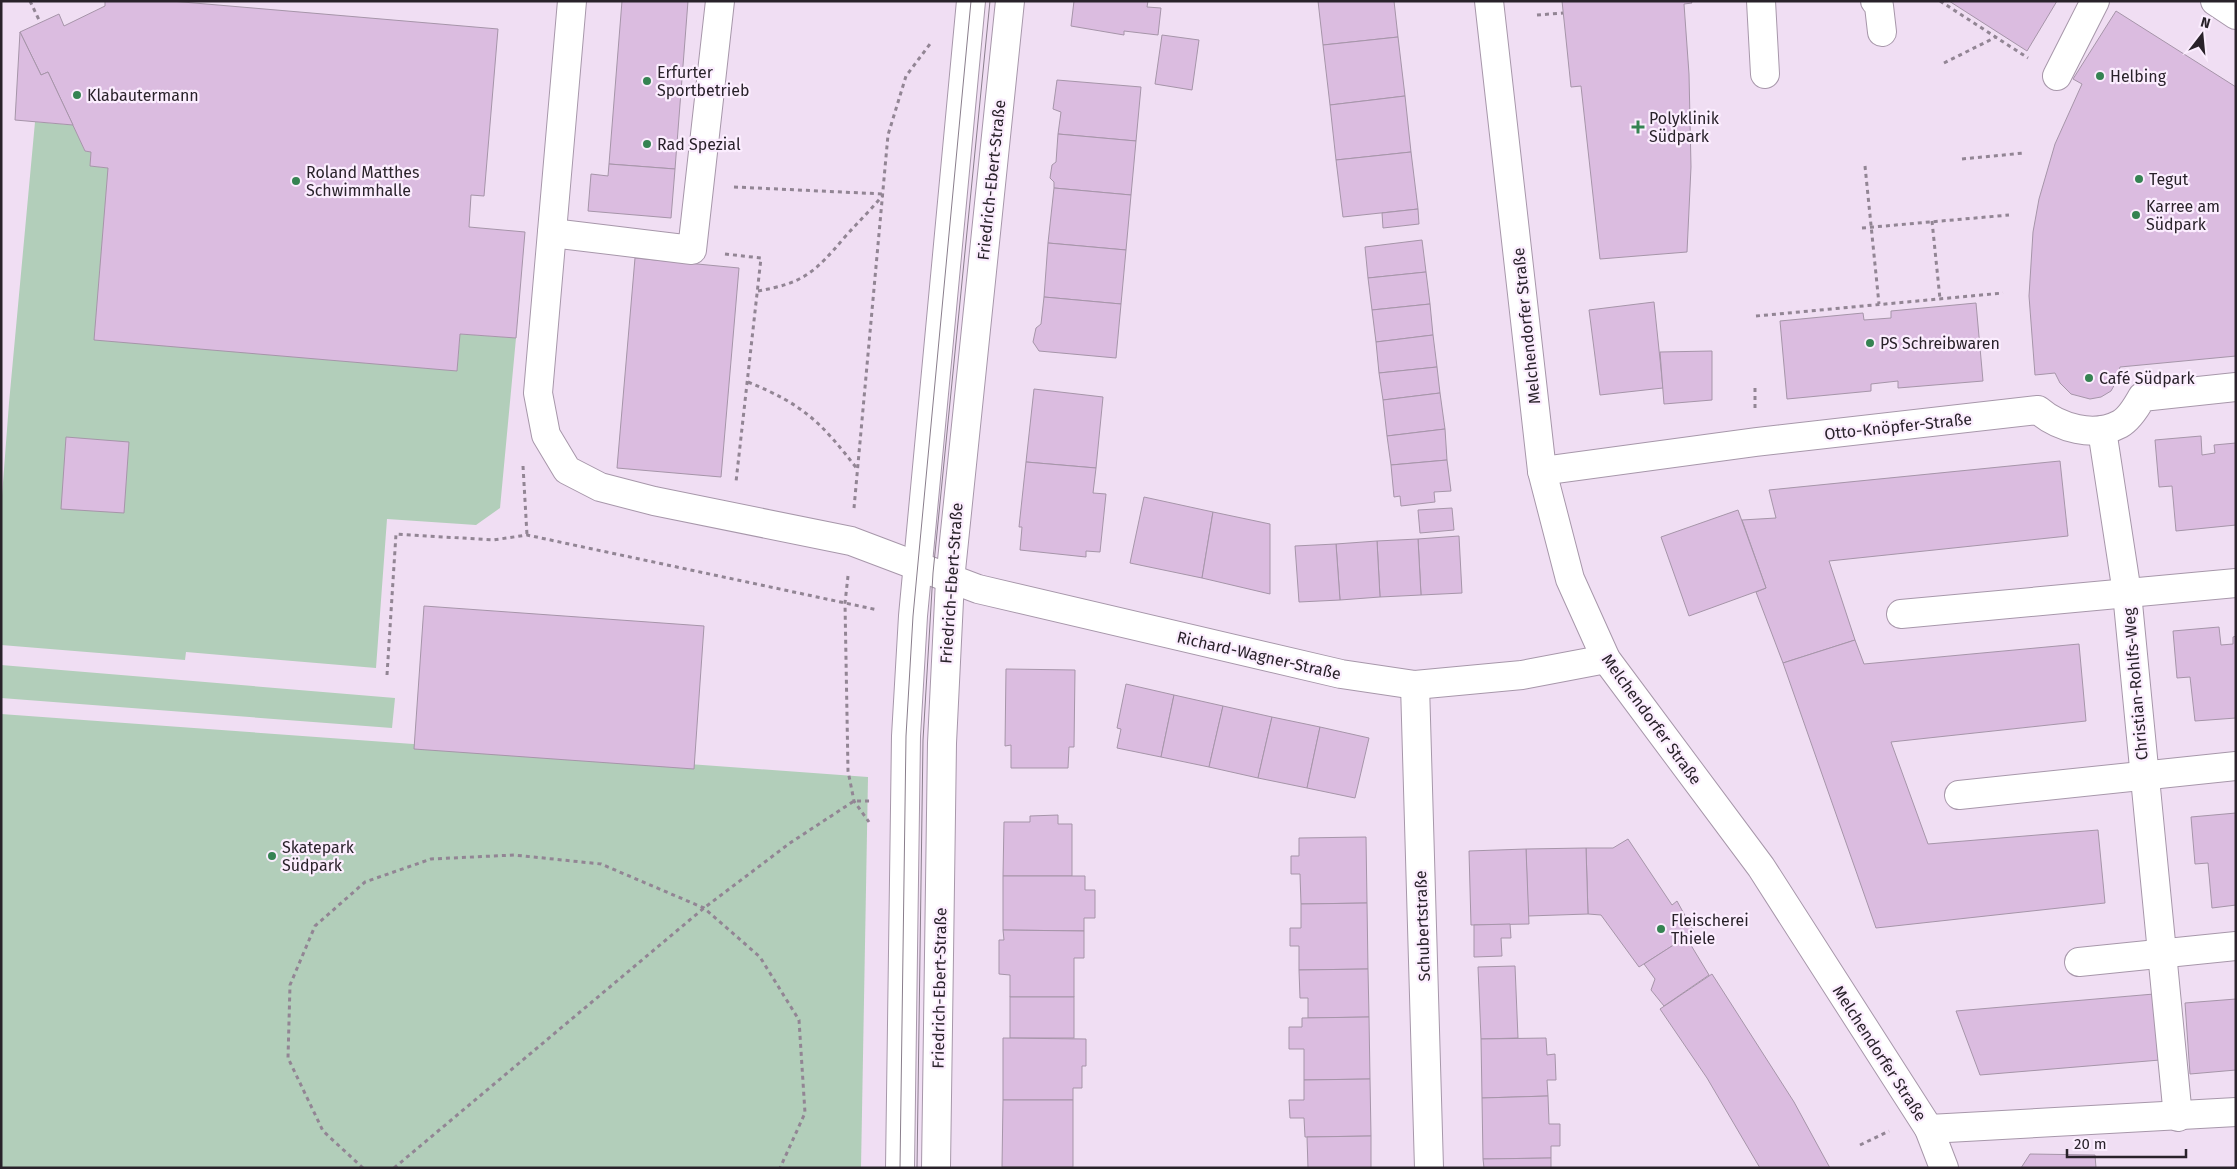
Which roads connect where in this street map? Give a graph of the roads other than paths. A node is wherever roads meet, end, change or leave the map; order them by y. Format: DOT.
graph roads {
  1 [pos="572,1"];
  2 [pos="720,1"];
  3 [pos="971,1"];
  4 [pos="1010,1"];
  5 [pos="1489,1"];
  6 [pos="1760,1"];
  7 [pos="1875,1"];
  8 [pos="2095,1"];
  9 [pos="2214,1"];
  10 [pos="2236,15"];
  11 [pos="1882,32"];
  12 [pos="1765,74"];
  13 [pos="2057,76"];
  14 [pos="552,233"];
  15 [pos="2236,387"];
  16 [pos="2102,430"];
  17 [pos="1542,471"];
  18 [pos="918,567"];
  19 [pos="950,580"];
  20 [pos="2236,583"];
  21 [pos="2127,593"];
  22 [pos="1901,614"];
  23 [pos="1606,659"];
  24 [pos="1415,685"];
  25 [pos="2236,766"];
  26 [pos="2144,774"];
  27 [pos="1959,795"];
  28 [pos="2236,946"];
  29 [pos="2161,953"];
  30 [pos="2079,962"];
  31 [pos="2236,1112"];
  32 [pos="2178,1117"];
  33 [pos="1929,1129"];
  34 [pos="900,1168"];
  35 [pos="936,1168"];
  36 [pos="1429,1168"];
  37 [pos="1944,1168"];
  1 -- 14 [label="street, Richard-Wagner-Straße"];
  2 -- 14 [label="street"];
  3 -- 18 [label="street, Friedrich-Ebert-Straße"];
  4 -- 19 [label="street, Friedrich-Ebert-Straße"];
  5 -- 17 [label="street, Melchendorfer Straße"];
  6 -- 12 [label="street"];
  7 -- 11 [label="street"];
  8 -- 13 [label="street"];
  9 -- 10 [label="street"];
  14 -- 18 [label="street, Richard-Wagner-Straße"];
  15 -- 16 [label="street, Otto-Knöpfer-Straße"];
  16 -- 17 [label="street, Otto-Knöpfer-Straße"];
  16 -- 21 [label="street, Christian-Rohlfs-Weg"];
  17 -- 23 [label="street, Melchendorfer Straße"];
  18 -- 19 [label="street, Richard-Wagner-Straße"];
  18 -- 34 [label="street, Friedrich-Ebert-Straße"];
  19 -- 24 [label="street, Richard-Wagner-Straße"];
  19 -- 35 [label="street, Friedrich-Ebert-Straße"];
  20 -- 21 [label="street, Christian-Rohlfs-Weg"];
  21 -- 22 [label="street, Christian-Rohlfs-Weg"];
  21 -- 26 [label="street, Christian-Rohlfs-Weg"];
  23 -- 24 [label="street, Richard-Wagner-Straße"];
  23 -- 33 [label="street, Melchendorfer Straße"];
  24 -- 36 [label="street, Schubertstraße"];
  25 -- 26 [label="street, Christian-Rohlfs-Weg"];
  26 -- 27 [label="street, Christian-Rohlfs-Weg"];
  26 -- 29 [label="street, Christian-Rohlfs-Weg"];
  28 -- 29 [label="street"];
  29 -- 30 [label="street"];
  29 -- 32 [label="street, Christian-Rohlfs-Weg"];
  31 -- 32 [label="street"];
  32 -- 33 [label="street"];
  33 -- 37 [label="street, Melchendorfer Straße"];
}
